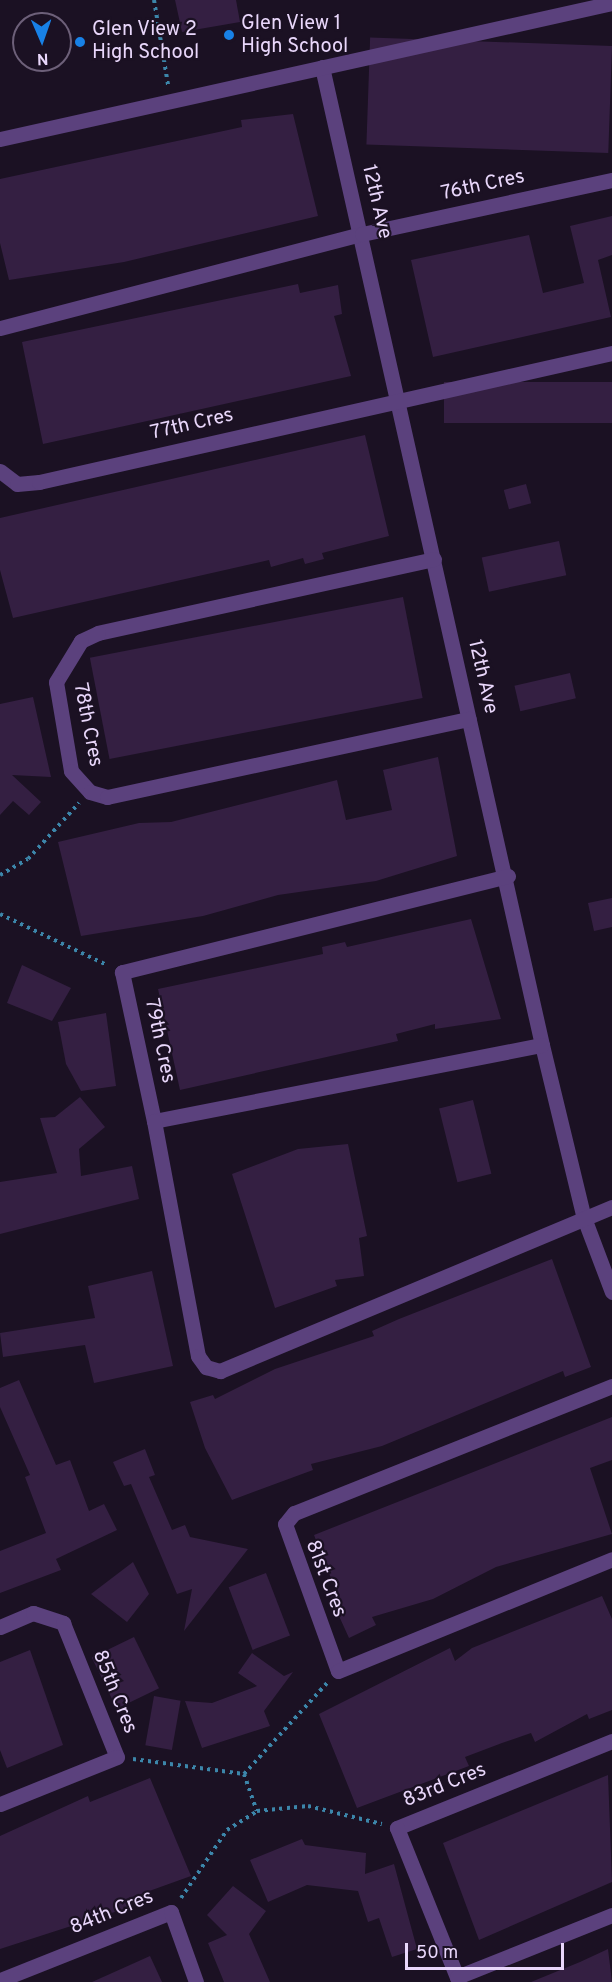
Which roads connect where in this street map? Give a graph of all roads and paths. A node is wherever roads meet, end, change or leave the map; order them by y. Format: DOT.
graph roads {
  1 [pos="154,0"];
  2 [pos="612,3"];
  3 [pos="322,68"];
  4 [pos="170,101"];
  5 [pos="0,139"];
  6 [pos="612,180"];
  7 [pos="362,234"];
  8 [pos="0,328"];
  9 [pos="612,352"];
  10 [pos="397,399"];
  11 [pos="0,471"];
  12 [pos="434,560"];
  13 [pos="469,718"];
  14 [pos="90,792"];
  15 [pos="0,875"];
  16 [pos="508,876"];
  17 [pos="0,914"];
  18 [pos="123,972"];
  19 [pos="542,1045"];
  20 [pos="154,1121"];
  21 [pos="612,1207"];
  22 [pos="584,1218"];
  23 [pos="612,1292"];
  24 [pos="612,1386"];
  25 [pos="612,1559"];
  26 [pos="0,1627"];
  27 [pos="338,1671"];
  28 [pos="612,1741"];
  29 [pos="117,1757"];
  30 [pos="244,1774"];
  31 [pos="0,1804"];
  32 [pos="257,1811"];
  33 [pos="397,1828"];
  34 [pos="171,1912"];
  35 [pos="612,1914"];
  36 [pos="0,1980"];
  37 [pos="196,1982"];
  1 -- 4 [label="path"];
  2 -- 3 [label="street"];
  3 -- 4 [label="street"];
  3 -- 7 [label="street, 12th Ave"];
  4 -- 5 [label="street"];
  6 -- 7 [label="street, 76th Cres"];
  7 -- 8 [label="street"];
  7 -- 10 [label="street, 12th Ave"];
  9 -- 10 [label="street"];
  10 -- 11 [label="street, 77th Cres"];
  10 -- 12 [label="street, 12th Ave"];
  12 -- 13 [label="street, 12th Ave"];
  12 -- 14 [label="street, 78th Cres"];
  13 -- 14 [label="street, 78th Cres"];
  13 -- 16 [label="street, 12th Ave"];
  14 -- 15 [label="path"];
  16 -- 18 [label="street"];
  16 -- 19 [label="street, 12th Ave"];
  17 -- 18 [label="path"];
  18 -- 20 [label="street, 79th Cres"];
  19 -- 20 [label="street"];
  19 -- 22 [label="street, 12th Ave"];
  20 -- 22 [label="street, 79th Cres"];
  21 -- 22 [label="street, 79th Cres"];
  22 -- 23 [label="street, 12th Ave"];
  24 -- 27 [label="street, 81st Cres"];
  25 -- 27 [label="street"];
  26 -- 29 [label="street, 85th Cres"];
  27 -- 30 [label="path"];
  28 -- 33 [label="street, 83rd Cres"];
  29 -- 30 [label="path"];
  29 -- 31 [label="street, 85th Cres"];
  30 -- 32 [label="path"];
  32 -- 33 [label="path"];
  32 -- 34 [label="path"];
  33 -- 35 [label="street, 83rd Cres"];
  34 -- 36 [label="street, 84th Cres"];
  34 -- 37 [label="street, 84th Cres"];
}
